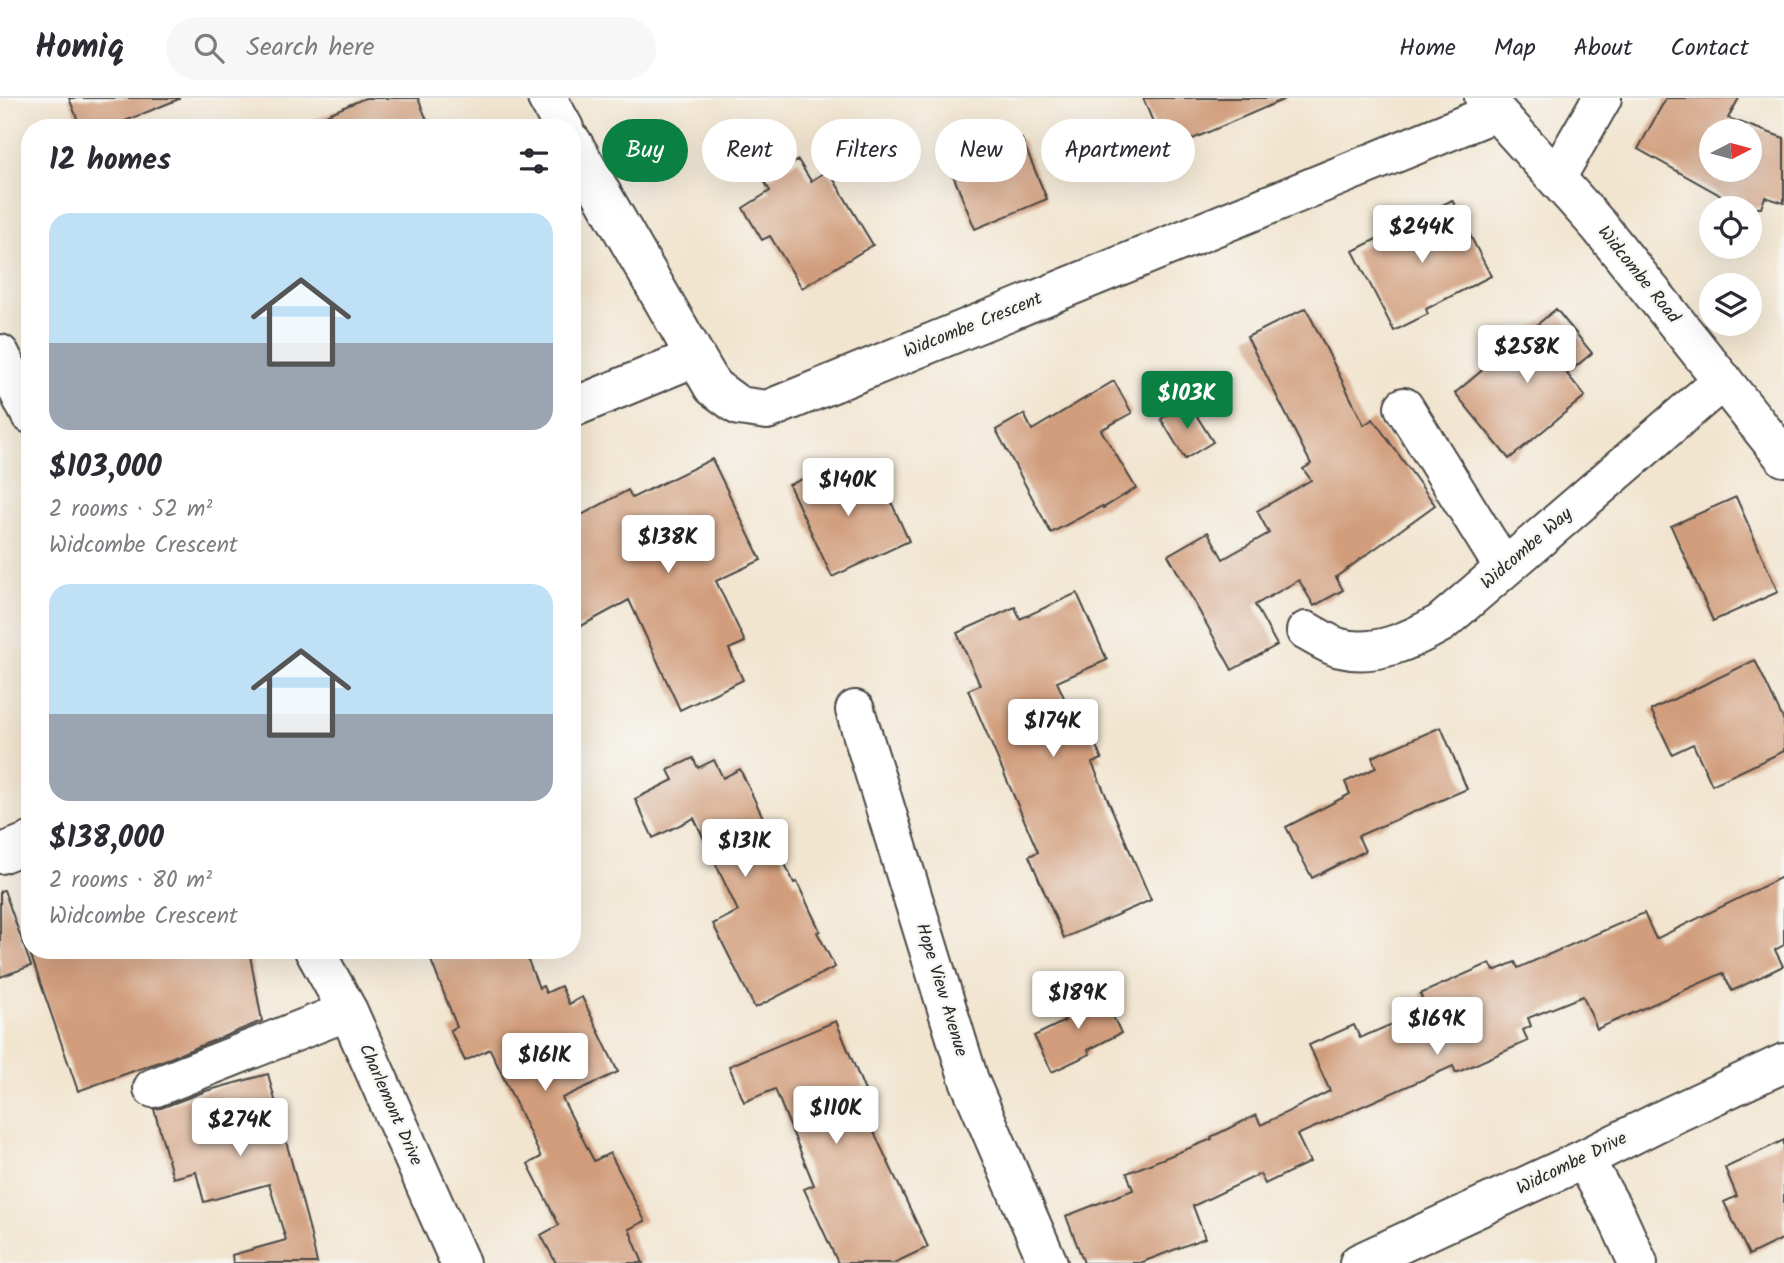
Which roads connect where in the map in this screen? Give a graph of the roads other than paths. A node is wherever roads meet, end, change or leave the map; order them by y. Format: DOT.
graph roads {
  1 [pos="547,98"];
  2 [pos="1602,98"];
  3 [pos="1490,105"];
  4 [pos="559,119"];
  5 [pos="581,158"];
  6 [pos="1556,178"];
  7 [pos="0,354"];
  8 [pos="695,357"];
  9 [pos="1723,380"];
  10 [pos="21,396"];
  11 [pos="581,404"];
  12 [pos="1404,407"];
  13 [pos="1784,457"];
  14 [pos="1504,568"];
  15 [pos="1306,631"];
  16 [pos="855,710"];
  17 [pos="21,846"];
  18 [pos="0,855"];
  19 [pos="319,959"];
  20 [pos="348,1011"];
  21 [pos="1784,1063"];
  22 [pos="153,1088"];
  23 [pos="1584,1160"];
  24 [pos="460,1263"];
  25 [pos="1048,1263"];
  26 [pos="1359,1263"];
  27 [pos="1638,1263"];
  1 -- 4 [label="street"];
  2 -- 6 [label="street"];
  3 -- 6 [label="street, Widcombe Road"];
  3 -- 8 [label="street, Widcombe Crescent"];
  5 -- 8 [label="street, Widcombe Crescent"];
  6 -- 9 [label="street, Widcombe Road"];
  7 -- 10 [label="street"];
  8 -- 11 [label="street"];
  9 -- 13 [label="street, Widcombe Road"];
  9 -- 14 [label="street, Widcombe Way"];
  12 -- 14 [label="street"];
  14 -- 15 [label="street, Widcombe Way"];
  16 -- 25 [label="street, Hope View Avenue"];
  17 -- 18 [label="street"];
  19 -- 20 [label="street, Charlemont Drive"];
  20 -- 22 [label="street"];
  20 -- 24 [label="street, Charlemont Drive"];
  21 -- 23 [label="street, Widcombe Drive"];
  23 -- 26 [label="street, Widcombe Drive"];
  23 -- 27 [label="street"];
}
